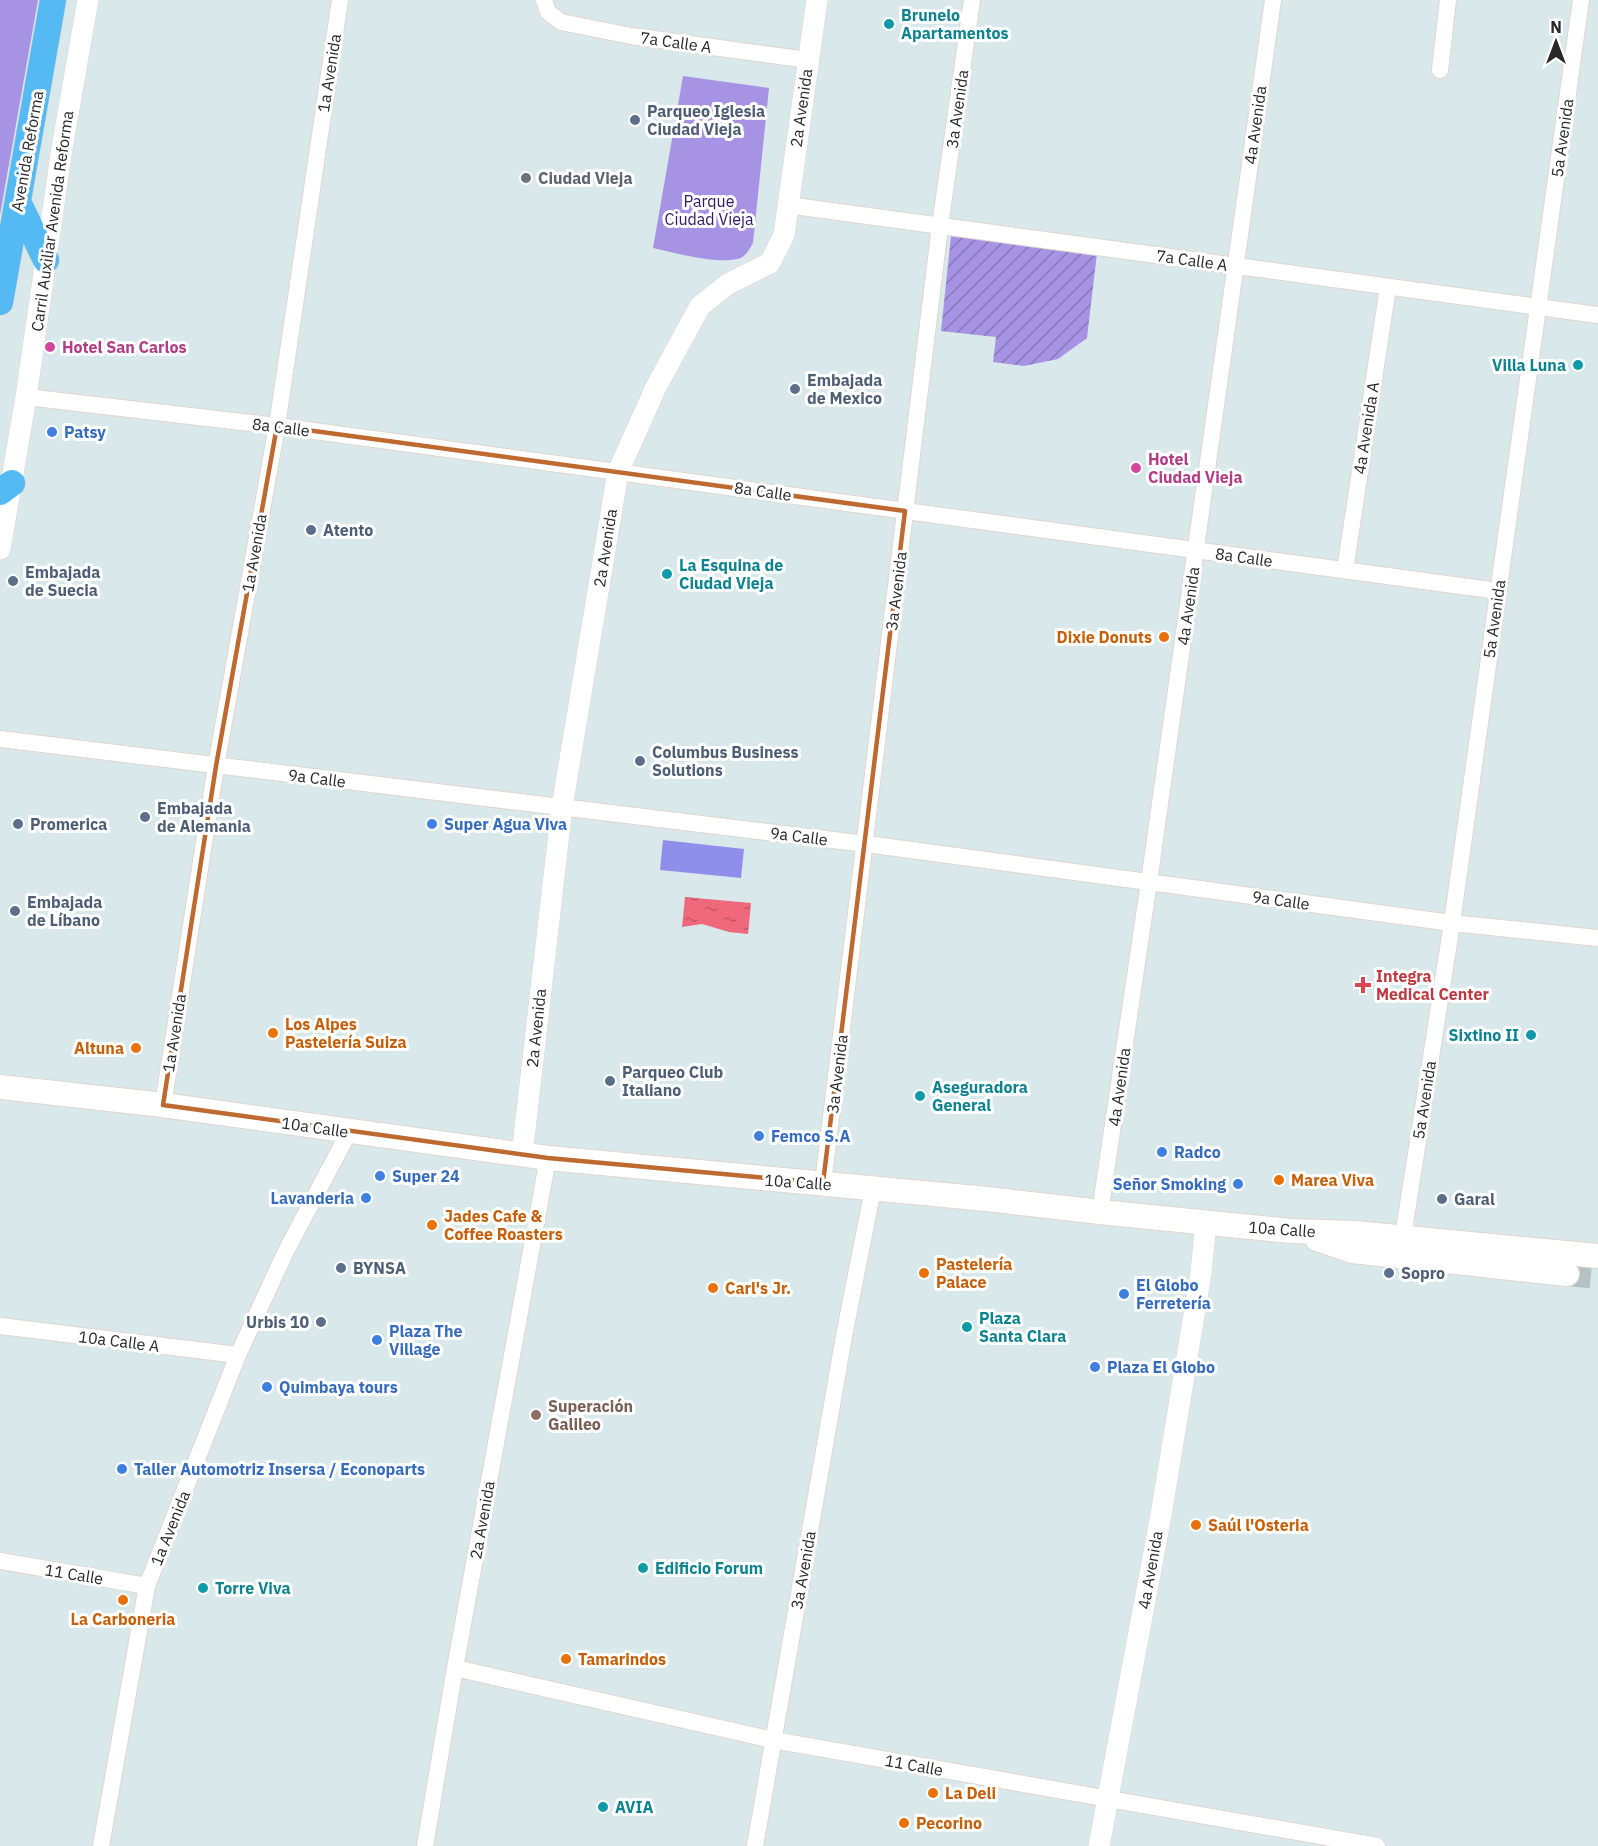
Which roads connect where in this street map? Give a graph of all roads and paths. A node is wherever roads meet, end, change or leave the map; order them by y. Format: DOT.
graph roads {
  1 [pos="53,0"];
  2 [pos="88,0"];
  3 [pos="340,0"];
  4 [pos="817,0"];
  5 [pos="972,0"];
  6 [pos="1273,0"];
  7 [pos="1448,0"];
  8 [pos="1581,0"];
  9 [pos="546,6"];
  10 [pos="808,60"];
  11 [pos="1440,70"];
  12 [pos="18,202"];
  13 [pos="787,205"];
  14 [pos="940,226"];
  15 [pos="46,260"];
  16 [pos="1235,266"];
  17 [pos="1388,287"];
  18 [pos="0,302"];
  19 [pos="1538,307"];
  20 [pos="1598,315"];
  21 [pos="26,397"];
  22 [pos="277,426"];
  23 [pos="618,472"];
  24 [pos="6,488"];
  25 [pos="906,511"];
  26 [pos="0,549"];
  27 [pos="1196,550"];
  28 [pos="1345,570"];
  29 [pos="1498,591"];
  30 [pos="0,739"];
  31 [pos="216,766"];
  32 [pos="562,807"];
  33 [pos="865,843"];
  34 [pos="1149,882"];
  35 [pos="1452,923"];
  36 [pos="1598,938"];
  37 [pos="0,1087"];
  38 [pos="163,1106"];
  39 [pos="349,1131"];
  40 [pos="522,1155"];
  41 [pos="549,1158"];
  42 [pos="823,1183"];
  43 [pos="873,1189"];
  44 [pos="1101,1212"];
  45 [pos="1206,1222"];
  46 [pos="1291,1231"];
  47 [pos="1403,1237"];
  48 [pos="1598,1256"];
  49 [pos="1567,1274"];
  50 [pos="0,1326"];
  51 [pos="238,1355"];
  52 [pos="0,1562"];
  53 [pos="147,1586"];
  54 [pos="455,1668"];
  55 [pos="773,1740"];
  56 [pos="1108,1799"];
  57 [pos="102,1846"];
  58 [pos="425,1846"];
  59 [pos="755,1846"];
  60 [pos="1099,1846"];
  61 [pos="1377,1846"];
  1 -- 12 [label="main road, Avenida Reforma"];
  2 -- 15 [label="street, Carril Auxiliar Avenida Reforma"];
  3 -- 22 [label="street, 1a Avenida"];
  4 -- 10 [label="street, 2a Avenida"];
  5 -- 14 [label="street, 3a Avenida"];
  6 -- 16 [label="street, 4a Avenida"];
  7 -- 11 [label="street"];
  8 -- 19 [label="street, 5a Avenida"];
  9 -- 10 [label="street, 7a Calle A"];
  10 -- 13 [label="street, 2a Avenida"];
  12 -- 15 [label="main road"];
  12 -- 18 [label="main road, Avenida Reforma"];
  13 -- 14 [label="street, 7a Calle A"];
  13 -- 23 [label="street, 2a Avenida"];
  14 -- 16 [label="street, 7a Calle A"];
  14 -- 25 [label="street, 3a Avenida"];
  15 -- 21 [label="street, Carril Auxiliar Avenida Reforma"];
  16 -- 17 [label="street, 7a Calle A"];
  16 -- 27 [label="street, 4a Avenida"];
  17 -- 19 [label="street, 7a Calle A"];
  17 -- 28 [label="street, 4a Avenida A"];
  19 -- 20 [label="street, 7a Calle A"];
  19 -- 29 [label="street, 5a Avenida"];
  21 -- 22 [label="street, 8a Calle"];
  21 -- 24 [label="street, Carril Auxiliar Avenida Reforma"];
  22 -- 23 [label="street, 8a Calle"];
  22 -- 31 [label="street, 1a Avenida"];
  23 -- 25 [label="street, 8a Calle"];
  23 -- 32 [label="street, 2a Avenida"];
  24 -- 26 [label="street, Carril Auxiliar Avenida Reforma"];
  25 -- 27 [label="street, 8a Calle"];
  25 -- 33 [label="street, 3a Avenida"];
  27 -- 28 [label="street, 8a Calle"];
  27 -- 34 [label="street, 4a Avenida"];
  28 -- 29 [label="street, 8a Calle"];
  29 -- 35 [label="street, 5a Avenida"];
  30 -- 31 [label="street, 9a Calle"];
  31 -- 32 [label="street, 9a Calle"];
  31 -- 38 [label="street, 1a Avenida"];
  32 -- 33 [label="street, 9a Calle"];
  32 -- 40 [label="street, 2a Avenida"];
  33 -- 34 [label="street, 9a Calle"];
  33 -- 42 [label="street, 3a Avenida"];
  34 -- 35 [label="street, 9a Calle"];
  34 -- 44 [label="street, 4a Avenida"];
  35 -- 36 [label="street, 9a Calle"];
  35 -- 47 [label="street, 5a Avenida"];
  37 -- 38 [label="main road, 10a Calle"];
  38 -- 39 [label="main road, 10a Calle"];
  39 -- 40 [label="main road, 10a Calle"];
  39 -- 51 [label="street, 1a Avenida"];
  40 -- 41 [label="main road, 10a Calle"];
  41 -- 42 [label="main road, 10a Calle"];
  41 -- 54 [label="street, 2a Avenida"];
  42 -- 43 [label="main road, 10a Calle"];
  43 -- 44 [label="main road, 10a Calle"];
  43 -- 55 [label="street, 3a Avenida"];
  44 -- 45 [label="main road, 10a Calle"];
  45 -- 46 [label="main road, 10a Calle"];
  45 -- 56 [label="street, 4a Avenida"];
  46 -- 47 [label="main road, 10a Calle"];
  46 -- 49 [label="main road"];
  47 -- 48 [label="main road, 10a Calle"];
  50 -- 51 [label="street, 10a Calle A"];
  51 -- 53 [label="street, 1a Avenida"];
  52 -- 53 [label="street, 11 Calle"];
  53 -- 57 [label="street, 1a Avenida"];
  54 -- 55 [label="street, 11 Calle"];
  54 -- 58 [label="street, 2a Avenida"];
  55 -- 56 [label="street, 11 Calle"];
  55 -- 59 [label="street, 3a Avenida"];
  56 -- 60 [label="street, 4a Avenida"];
  56 -- 61 [label="street, 11 Calle"];
}
